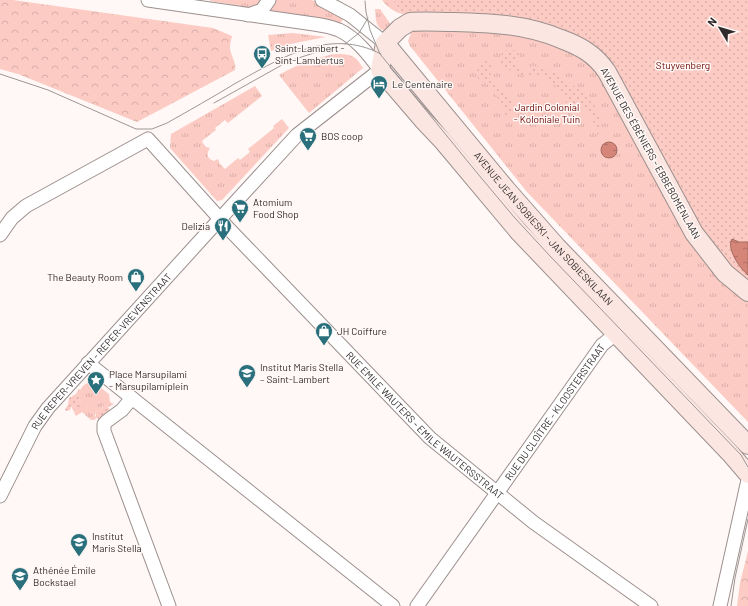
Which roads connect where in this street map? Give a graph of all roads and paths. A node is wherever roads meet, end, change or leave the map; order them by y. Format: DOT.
graph roads {
  1 [pos="148,0"];
  2 [pos="269,0"];
  3 [pos="322,0"];
  4 [pos="248,15"];
  5 [pos="362,24"];
  6 [pos="350,38"];
  7 [pos="385,43"];
  8 [pos="380,70"];
  9 [pos="220,219"];
  10 [pos="0,235"];
  11 [pos="748,292"];
  12 [pos="630,322"];
  13 [pos="615,334"];
  14 [pos="88,363"];
  15 [pos="132,398"];
  16 [pos="748,445"];
  17 [pos="748,474"];
  18 [pos="748,480"];
  19 [pos="496,493"];
  20 [pos="0,496"];
  21 [pos="169,606"];
  22 [pos="393,606"];
  23 [pos="416,606"];
  24 [pos="651,606"];
  25 [pos="720,606"];
  1 -- 4 [label="street, AVENUE JEAN SOBIESKI - JAN SOBIESKILAAN"];
  2 -- 4 [label="street"];
  3 -- 5 [label="street, AVENUE JEAN SOBIESKI - JAN SOBIESKILAAN"];
  4 -- 6 [label="street, AVENUE JEAN SOBIESKI - JAN SOBIESKILAAN"];
  5 -- 6 [label="street"];
  5 -- 7 [label="street, AVENUE JEAN SOBIESKI - JAN SOBIESKILAAN"];
  6 -- 8 [label="street, AVENUE JEAN SOBIESKI - JAN SOBIESKILAAN"];
  7 -- 8 [label="street"];
  7 -- 11 [label="street, AVENUE DES ÉBÉNIERS - EBBEBOMENLAAN"];
  7 -- 12 [label="street, AVENUE JEAN SOBIESKI - JAN SOBIESKILAAN"];
  8 -- 9 [label="street, RUE REPER-VREVEN - REPER-VREVENSTRAAT"];
  8 -- 13 [label="street, AVENUE JEAN SOBIESKI - JAN SOBIESKILAAN"];
  9 -- 10 [label="street, RUE EMILE WAUTERS - EMILE WAUTERSSTRAAT"];
  9 -- 14 [label="street, RUE REPER-VREVEN - REPER-VREVENSTRAAT"];
  9 -- 19 [label="street, RUE EMILE WAUTERS - EMILE WAUTERSSTRAAT"];
  12 -- 13 [label="street, RUE DU CLOÎTRE - KLOOSTERSTRAAT"];
  12 -- 16 [label="street, AVENUE JEAN SOBIESKI - JAN SOBIESKILAAN"];
  13 -- 17 [label="street, AVENUE JEAN SOBIESKI - JAN SOBIESKILAAN"];
  13 -- 19 [label="street, RUE DU CLOÎTRE - KLOOSTERSTRAAT"];
  14 -- 15 [label="street"];
  14 -- 20 [label="street, RUE REPER-VREVEN - REPER-VREVENSTRAAT"];
  15 -- 21 [label="street"];
  15 -- 22 [label="street"];
  18 -- 25 [label="street"];
  19 -- 23 [label="street, RUE DU CLOÎTRE - KLOOSTERSTRAAT"];
  19 -- 24 [label="street, RUE EMILE WAUTERS - EMILE WAUTERSSTRAAT"];
}
